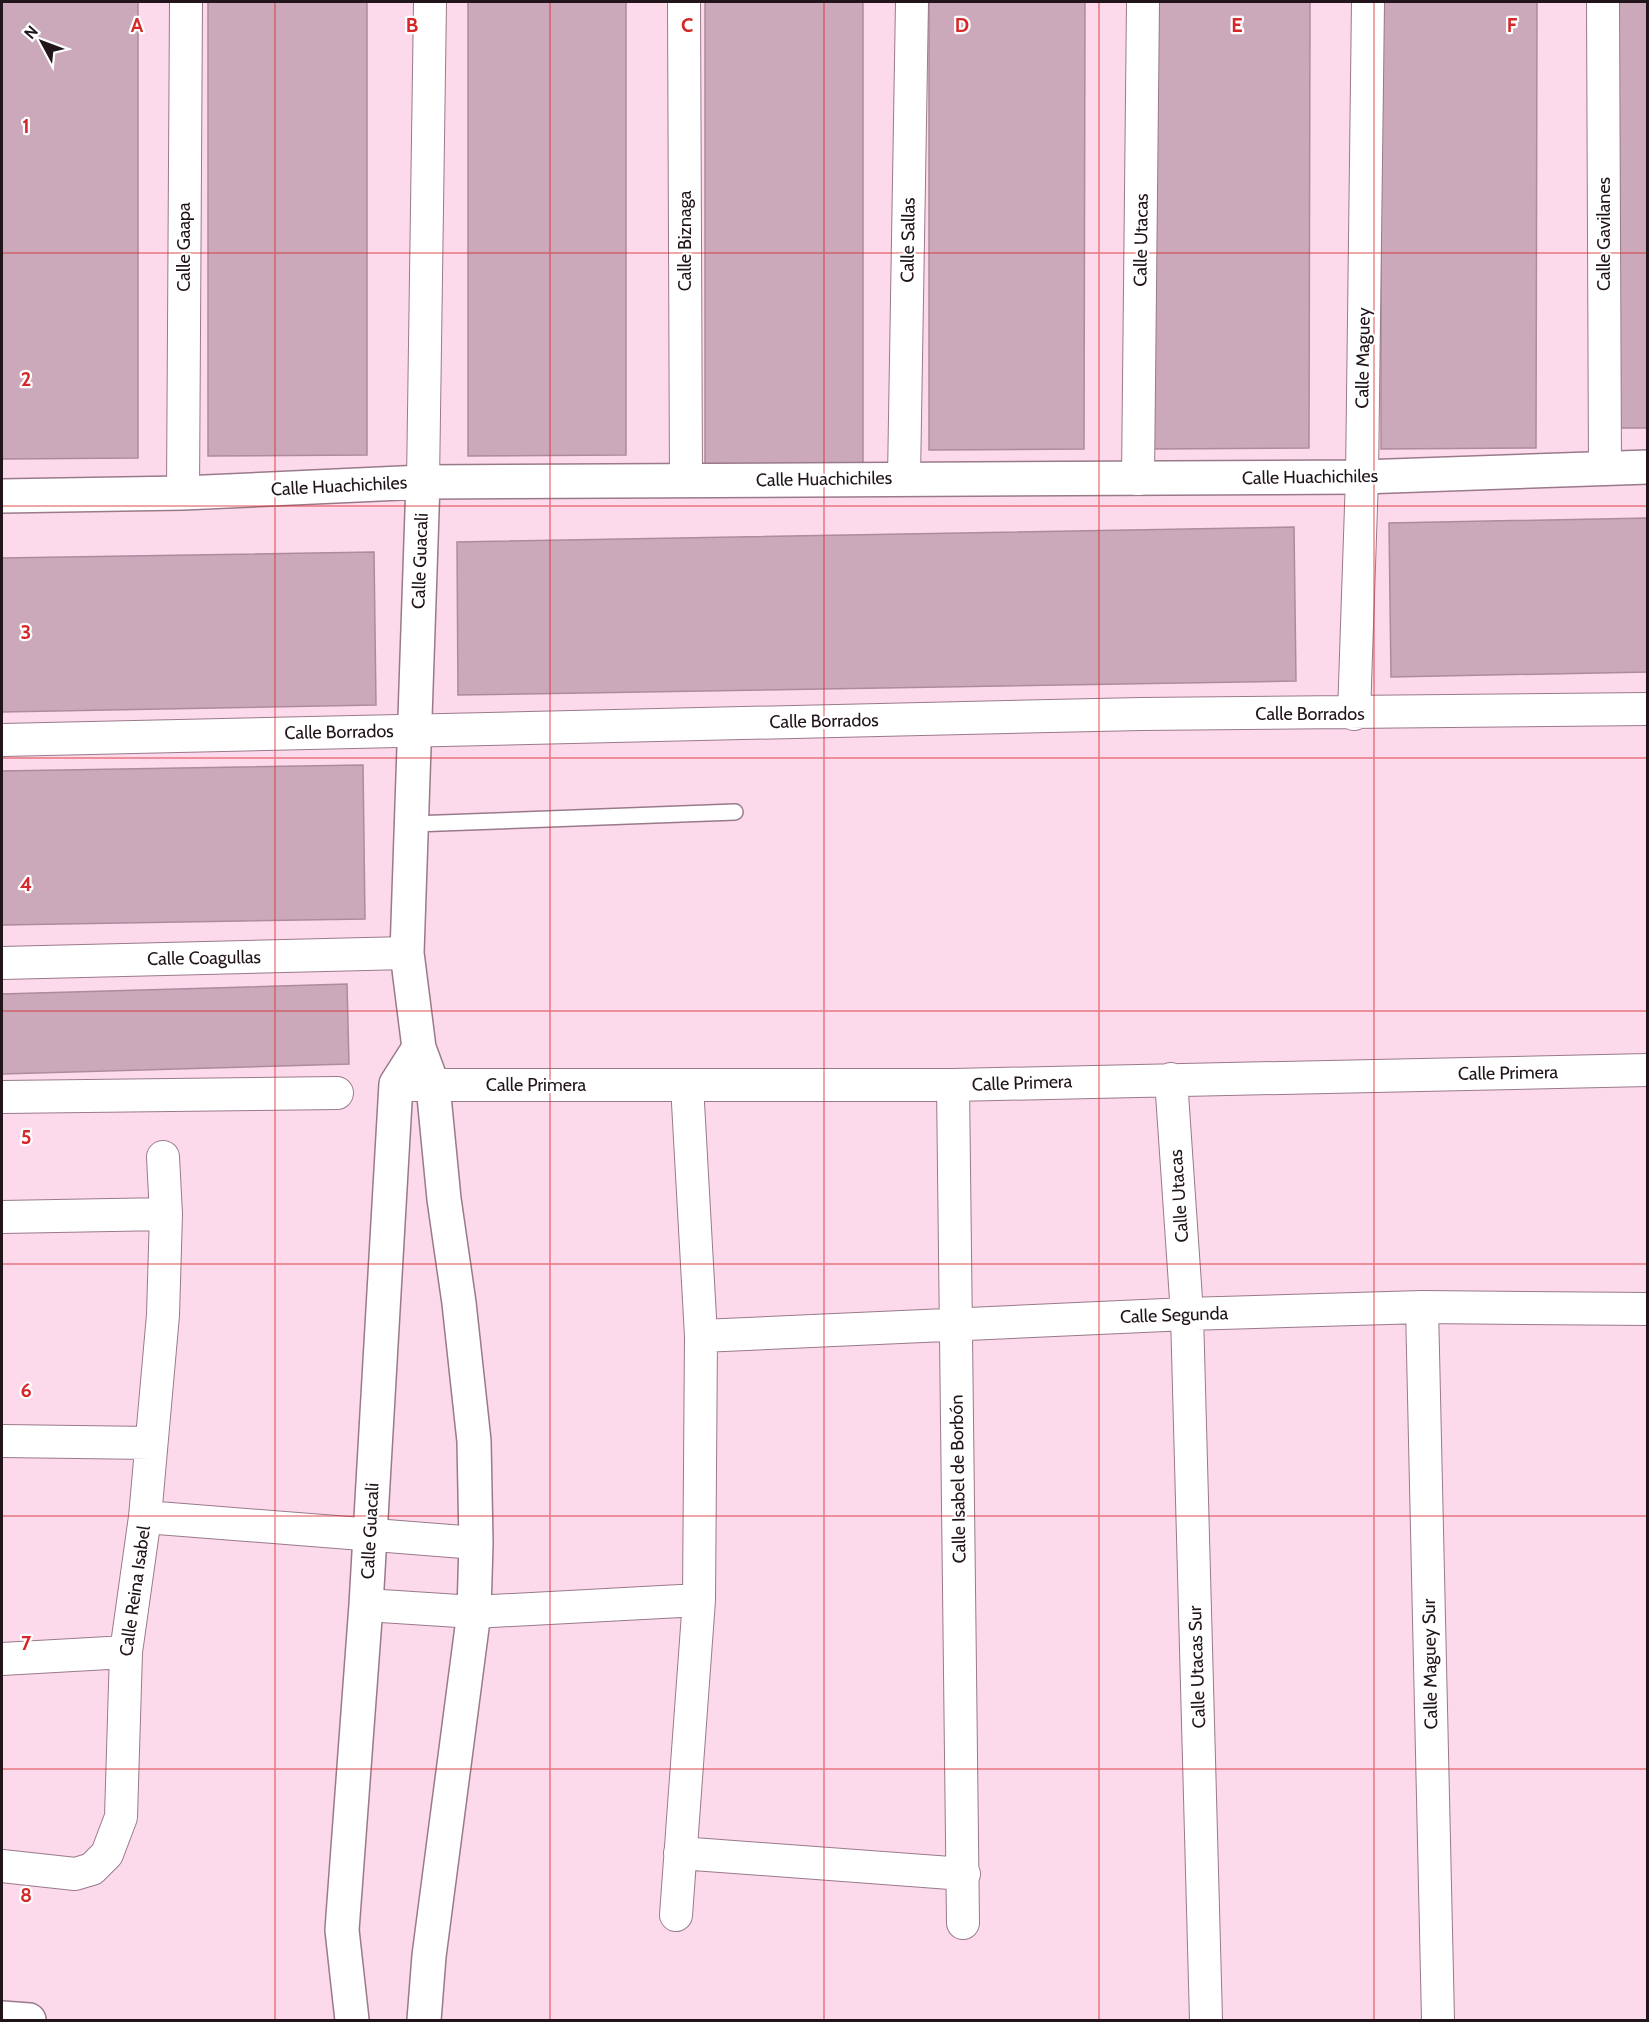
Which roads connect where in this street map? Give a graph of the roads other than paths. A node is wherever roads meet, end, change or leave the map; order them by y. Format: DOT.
graph roads {
  1 [pos="186,2"];
  2 [pos="430,2"];
  3 [pos="684,2"];
  4 [pos="912,2"];
  5 [pos="1143,2"];
  6 [pos="1368,2"];
  7 [pos="1603,2"];
  8 [pos="1605,467"];
  9 [pos="1647,467"];
  10 [pos="1362,477"];
  11 [pos="904,478"];
  12 [pos="1138,479"];
  13 [pos="686,480"];
  14 [pos="423,482"];
  15 [pos="183,493"];
  16 [pos="2,495"];
  17 [pos="1647,709"];
  18 [pos="1354,714"];
  19 [pos="413,730"];
  20 [pos="2,740"];
  21 [pos="735,812"];
  22 [pos="413,824"];
  23 [pos="407,953"];
  24 [pos="2,963"];
  25 [pos="419,1048"];
  26 [pos="1647,1070"];
  27 [pos="1171,1079"];
  28 [pos="396,1084"];
  29 [pos="687,1084"];
  30 [pos="953,1085"];
  31 [pos="433,1086"];
  32 [pos="337,1093"];
  33 [pos="2,1097"];
  34 [pos="163,1157"];
  35 [pos="392,1197"];
  36 [pos="444,1199"];
  37 [pos="166,1214"];
  38 [pos="2,1217"];
  39 [pos="1422,1307"];
  40 [pos="1647,1310"];
  41 [pos="1187,1314"];
  42 [pos="955,1326"];
  43 [pos="702,1336"];
  44 [pos="1647,1336"];
  45 [pos="2,1441"];
  46 [pos="151,1443"];
  47 [pos="145,1517"];
  48 [pos="369,1533"];
  49 [pos="476,1543"];
  50 [pos="699,1600"];
  51 [pos="366,1605"];
  52 [pos="474,1612"];
  53 [pos="126,1652"];
  54 [pos="2,1659"];
  55 [pos="680,1853"];
  56 [pos="2,1866"];
  57 [pos="964,1874"];
  58 [pos="676,1915"];
  59 [pos="963,1923"];
  60 [pos="2,2018"];
  61 [pos="29,2020"];
  62 [pos="352,2020"];
  63 [pos="424,2020"];
  64 [pos="1206,2020"];
  65 [pos="1438,2020"];
  1 -- 15 [label="street, Calle Gaapa"];
  2 -- 14 [label="street, Calle Guacali"];
  3 -- 13 [label="street, Calle Biznaga"];
  4 -- 11 [label="street, Calle Sallas"];
  5 -- 12 [label="street, Calle Utacas"];
  6 -- 10 [label="street, Calle Maguey"];
  7 -- 8 [label="street, Calle Gavilanes"];
  8 -- 9 [label="street, Calle Huachichiles"];
  8 -- 10 [label="street, Calle Huachichiles"];
  10 -- 12 [label="street, Calle Huachichiles"];
  10 -- 18 [label="street, Calle Maguey"];
  11 -- 12 [label="street, Calle Huachichiles"];
  11 -- 13 [label="street, Calle Huachichiles"];
  13 -- 14 [label="street, Calle Huachichiles"];
  14 -- 15 [label="street, Calle Huachichiles"];
  14 -- 19 [label="street, Calle Guacali"];
  15 -- 16 [label="street, Calle Huachichiles"];
  17 -- 18 [label="street, Calle Borrados"];
  18 -- 19 [label="street, Calle Borrados"];
  19 -- 20 [label="street, Calle Borrados"];
  19 -- 22 [label="street, Calle Guacali"];
  21 -- 22 [label="lane"];
  22 -- 23 [label="street, Calle Guacali"];
  23 -- 24 [label="street, Calle Coagullas"];
  23 -- 25 [label="street, Calle Guacali"];
  25 -- 28 [label="street"];
  25 -- 31 [label="street, Calle Guacali"];
  26 -- 27 [label="street, Calle Primera"];
  27 -- 30 [label="street, Calle Primera"];
  27 -- 41 [label="street, Calle Utacas"];
  28 -- 31 [label="street, Calle Primera"];
  28 -- 35 [label="street, Calle Guacali"];
  29 -- 30 [label="street, Calle Primera"];
  29 -- 31 [label="street, Calle Primera"];
  29 -- 43 [label="street"];
  30 -- 42 [label="street, Calle Isabel de Borbón"];
  31 -- 36 [label="street, Calle Guacali"];
  32 -- 33 [label="street"];
  34 -- 37 [label="street, Calle Reina Isabel"];
  35 -- 36 [label="street"];
  35 -- 48 [label="street, Calle Guacali"];
  36 -- 49 [label="street, Calle Guacali"];
  37 -- 38 [label="street"];
  37 -- 46 [label="street, Calle Reina Isabel"];
  39 -- 40 [label="street, Calle Segunda"];
  39 -- 41 [label="street, Calle Segunda"];
  39 -- 65 [label="street, Calle Maguey Sur"];
  40 -- 44 [label="street"];
  41 -- 42 [label="street, Calle Segunda"];
  41 -- 64 [label="street, Calle Utacas Sur"];
  42 -- 43 [label="street, Calle Segunda"];
  42 -- 57 [label="street, Calle Isabel de Borbón"];
  43 -- 50 [label="street"];
  45 -- 46 [label="street"];
  46 -- 47 [label="street, Calle Reina Isabel"];
  47 -- 48 [label="street"];
  47 -- 53 [label="street, Calle Reina Isabel"];
  48 -- 49 [label="street"];
  48 -- 51 [label="street, Calle Guacali"];
  49 -- 52 [label="street, Calle Guacali"];
  50 -- 52 [label="street"];
  50 -- 55 [label="street"];
  51 -- 52 [label="street"];
  51 -- 62 [label="street, Calle Guacali"];
  52 -- 63 [label="street, Calle Guacali"];
  53 -- 54 [label="street"];
  53 -- 56 [label="street, Calle Reina Isabel"];
  55 -- 57 [label="street"];
  55 -- 58 [label="street"];
  57 -- 59 [label="street, Calle Isabel de Borbón"];
  60 -- 61 [label="street"];
}
